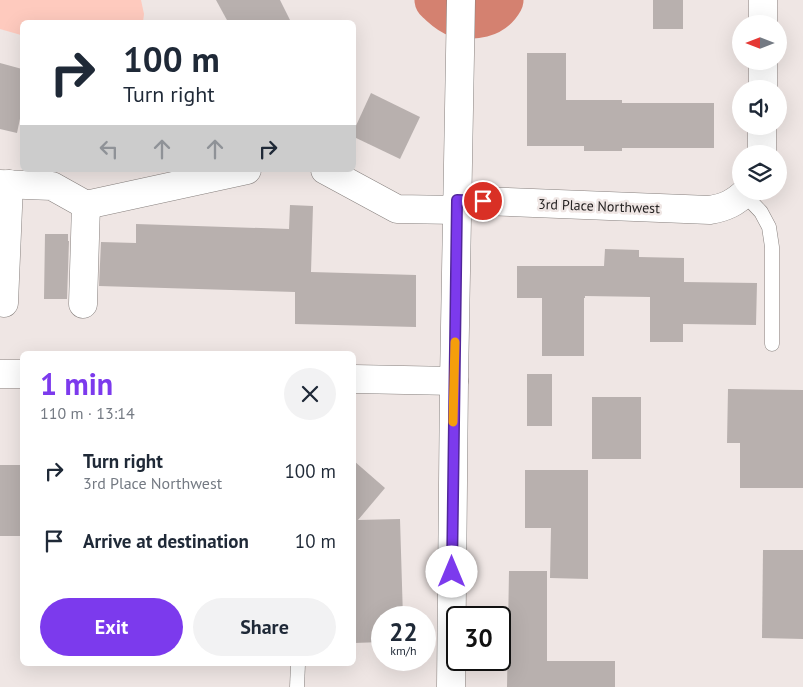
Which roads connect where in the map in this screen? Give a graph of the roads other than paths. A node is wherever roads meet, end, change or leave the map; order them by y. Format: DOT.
graph roads {
  1 [pos="461,0"];
  2 [pos="763,0"];
  3 [pos="763,15"];
  4 [pos="238,172"];
  5 [pos="329,172"];
  6 [pos="4,184"];
  7 [pos="736,200"];
  8 [pos="749,200"];
  9 [pos="86,205"];
  10 [pos="457,205"];
  11 [pos="4,303"];
  12 [pos="83,304"];
  13 [pos="772,344"];
  14 [pos="0,374"];
  15 [pos="20,374"];
  16 [pos="356,379"];
  17 [pos="454,381"];
  18 [pos="298,666"];
  19 [pos="297,687"];
  20 [pos="451,687"];
  1 -- 10 [label="street"];
  2 -- 3 [label="street"];
  4 -- 9 [label="street"];
  5 -- 10 [label="street, 3rd Place Northwest"];
  6 -- 9 [label="street"];
  6 -- 11 [label="street"];
  7 -- 10 [label="street, 3rd Place Northwest"];
  8 -- 13 [label="lane"];
  9 -- 12 [label="street"];
  10 -- 17 [label="street"];
  14 -- 15 [label="street"];
  16 -- 17 [label="street"];
  17 -- 20 [label="street"];
  18 -- 19 [label="lane"];
}
